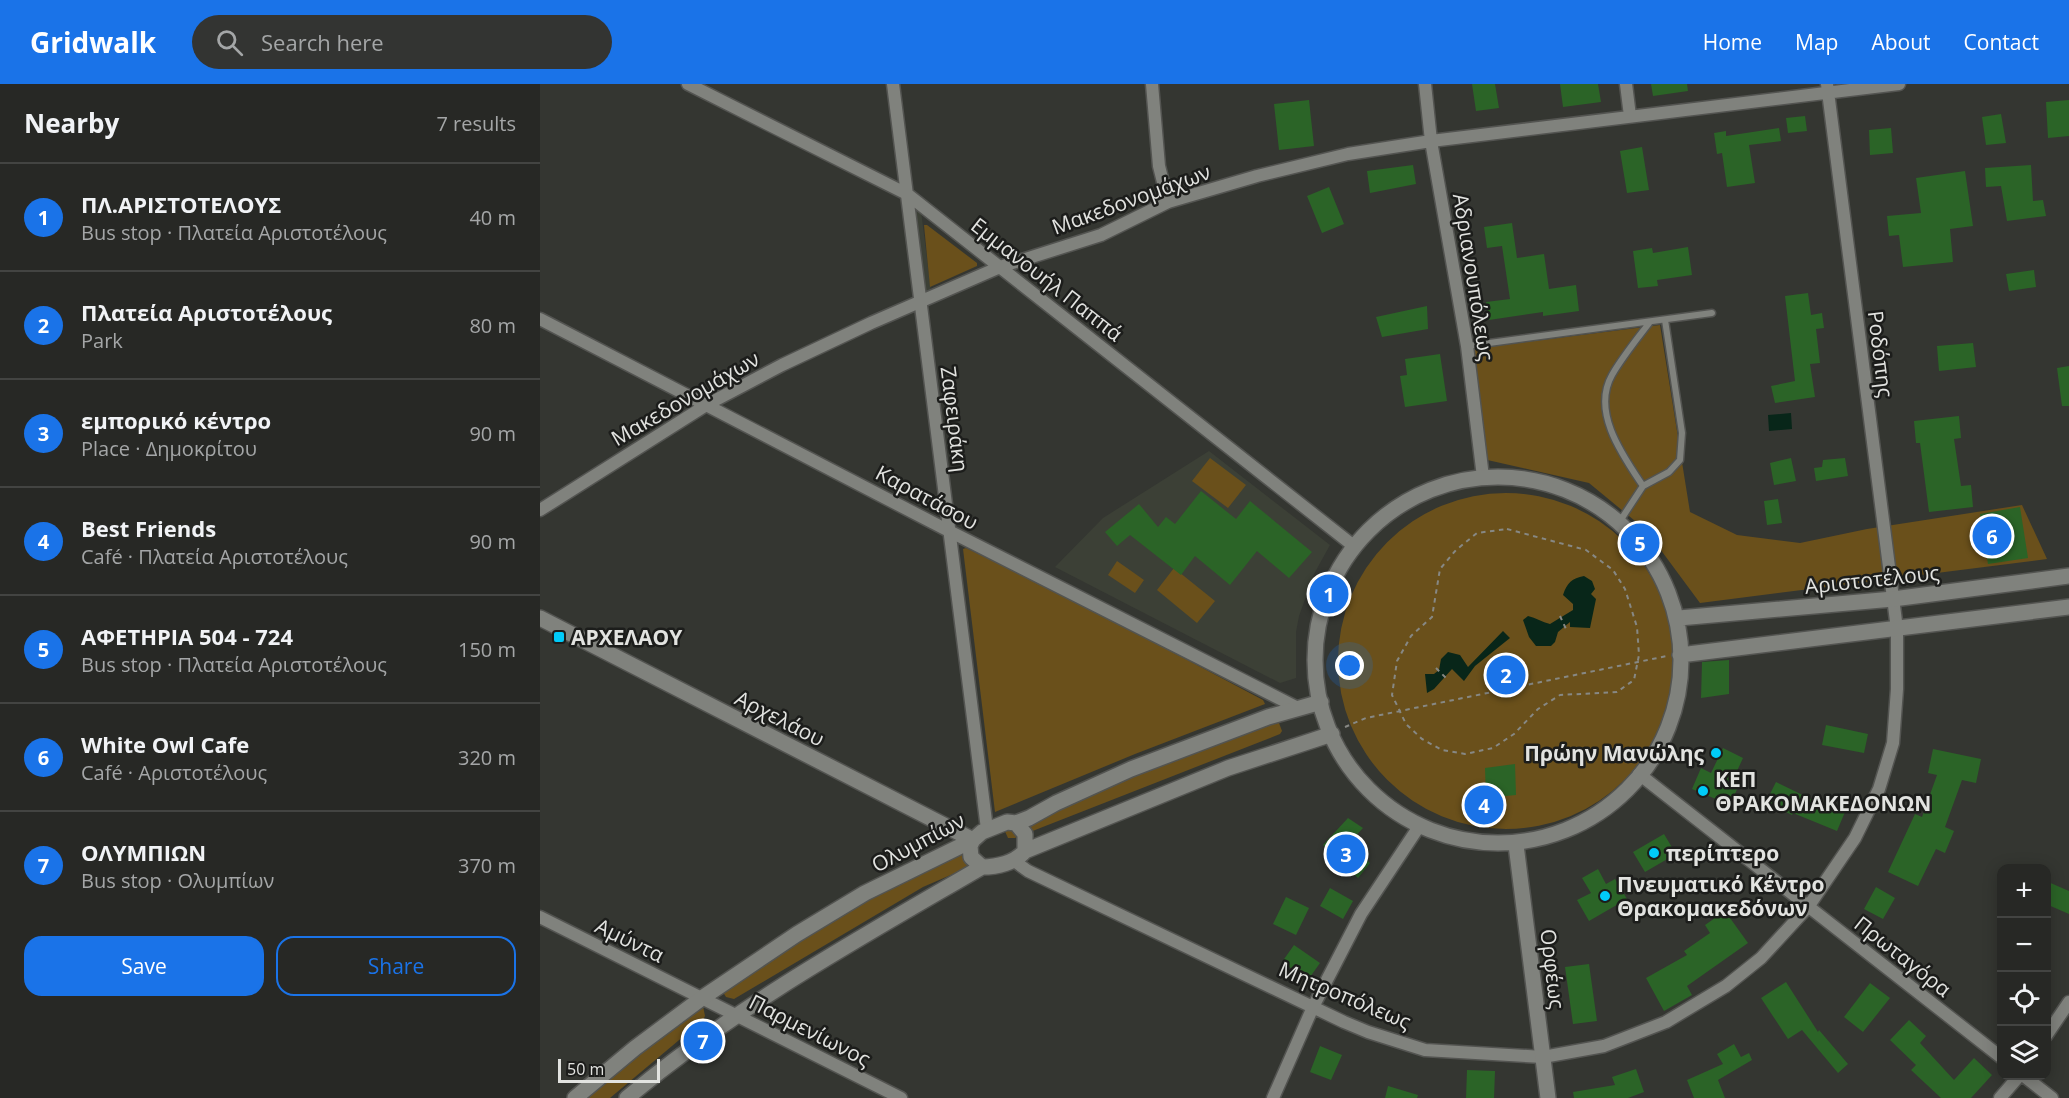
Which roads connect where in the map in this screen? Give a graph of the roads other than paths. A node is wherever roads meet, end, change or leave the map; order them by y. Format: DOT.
graph roads {
  1 [pos="688,84"];
  2 [pos="893,84"];
  3 [pos="1152,84"];
  4 [pos="1425,84"];
  5 [pos="1626,84"];
  6 [pos="1899,84"];
  7 [pos="1827,89"];
  8 [pos="1630,116"];
  9 [pos="1431,141"];
  10 [pos="907,194"];
  11 [pos="1168,202"];
  12 [pos="1000,267"];
  13 [pos="921,302"];
  14 [pos="1712,313"];
  15 [pos="540,319"];
  16 [pos="1665,320"];
  17 [pos="1650,322"];
  18 [pos="1467,346"];
  19 [pos="708,404"];
  20 [pos="1483,477"];
  21 [pos="1643,486"];
  22 [pos="540,510"];
  23 [pos="1620,521"];
  24 [pos="949,531"];
  25 [pos="1355,547"];
  26 [pos="2069,576"];
  27 [pos="1893,599"];
  28 [pos="2069,607"];
  29 [pos="540,618"];
  30 [pos="1678,618"];
  31 [pos="1897,629"];
  32 [pos="1673,655"];
  33 [pos="1321,702"];
  34 [pos="1298,708"];
  35 [pos="1332,734"];
  36 [pos="1639,774"];
  37 [pos="1016,823"];
  38 [pos="1418,828"];
  39 [pos="987,830"];
  40 [pos="973,840"];
  41 [pos="1516,845"];
  42 [pos="1019,855"];
  43 [pos="982,867"];
  44 [pos="1808,907"];
  45 [pos="540,917"];
  46 [pos="702,998"];
  47 [pos="2069,1002"];
  48 [pos="1313,1007"];
  49 [pos="738,1016"];
  50 [pos="2051,1029"];
  51 [pos="1997,1055"];
  52 [pos="1543,1057"];
  53 [pos="2017,1080"];
  54 [pos="2027,1080"];
  55 [pos="575,1098"];
  56 [pos="627,1098"];
  57 [pos="901,1098"];
  58 [pos="1273,1098"];
  59 [pos="1548,1098"];
  60 [pos="2000,1098"];
  61 [pos="2052,1098"];
  1 -- 10 [label="street, Εμμανουήλ Παππά"];
  2 -- 10 [label="street, Ζαφειράκη"];
  3 -- 11 [label="street"];
  4 -- 9 [label="street, Αδριανουπόλεως"];
  5 -- 8 [label="street"];
  6 -- 7 [label="street, Μακεδονομάχων"];
  7 -- 8 [label="street, Μακεδονομάχων"];
  7 -- 27 [label="street, Ροδόπης"];
  8 -- 9 [label="street, Μακεδονομάχων"];
  9 -- 11 [label="street, Μακεδονομάχων"];
  9 -- 18 [label="street, Αδριανουπόλεως"];
  10 -- 12 [label="street, Εμμανουήλ Παππά"];
  10 -- 13 [label="street, Ζαφειράκη"];
  11 -- 12 [label="street, Μακεδονομάχων"];
  12 -- 13 [label="street, Μακεδονομάχων"];
  12 -- 25 [label="street, Εμμανουήλ Παππά"];
  13 -- 19 [label="street, Μακεδονομάχων"];
  13 -- 24 [label="street, Ζαφειράκη"];
  14 -- 16 [label="lane"];
  15 -- 19 [label="street, Καρατάσου"];
  16 -- 17 [label="lane"];
  16 -- 21 [label="lane"];
  17 -- 18 [label="lane"];
  17 -- 21 [label="lane"];
  18 -- 20 [label="street, Αδριανουπόλεως"];
  19 -- 22 [label="street, Μακεδονομάχων"];
  19 -- 24 [label="street, Καρατάσου"];
  20 -- 23 [label="street"];
  20 -- 25 [label="street"];
  21 -- 23 [label="lane"];
  23 -- 30 [label="street"];
  24 -- 34 [label="street, Καρατάσου"];
  24 -- 39 [label="street, Ζαφειράκη"];
  25 -- 33 [label="street"];
  26 -- 27 [label="street, Αριστοτέλους"];
  27 -- 30 [label="street, Αριστοτέλους"];
  27 -- 31 [label="street, Ροδόπης"];
  28 -- 31 [label="street"];
  29 -- 40 [label="street, Αρχελάου"];
  30 -- 32 [label="street"];
  31 -- 32 [label="street"];
  31 -- 44 [label="street, Μητροπόλεως"];
  32 -- 36 [label="street"];
  33 -- 34 [label="street, Ολυμπίων"];
  33 -- 35 [label="street"];
  34 -- 37 [label="street, Ολυμπίων"];
  35 -- 38 [label="street"];
  35 -- 42 [label="street"];
  36 -- 41 [label="street"];
  36 -- 44 [label="street, Πρωταγόρα"];
  37 -- 39 [label="street, Ολυμπίων"];
  37 -- 42 [label="street"];
  38 -- 41 [label="street"];
  38 -- 48 [label="street"];
  39 -- 40 [label="street, Ολυμπίων"];
  40 -- 43 [label="street"];
  40 -- 46 [label="street, Ολυμπίων"];
  41 -- 52 [label="street, Ορφέως"];
  42 -- 43 [label="street"];
  42 -- 48 [label="street, Μητροπόλεως"];
  43 -- 49 [label="street"];
  44 -- 51 [label="street, Πρωταγόρα"];
  44 -- 52 [label="street, Μητροπόλεως"];
  45 -- 46 [label="street, Αμύντα"];
  46 -- 49 [label="street, Παρμενίωνος"];
  46 -- 55 [label="street, Ολυμπίων"];
  47 -- 50 [label="street"];
  48 -- 52 [label="street, Μητροπόλεως"];
  48 -- 58 [label="street"];
  49 -- 56 [label="street"];
  49 -- 57 [label="street, Παρμενίωνος"];
  52 -- 59 [label="street, Ορφέως"];
  53 -- 60 [label="street"];
  54 -- 61 [label="street"];
}
